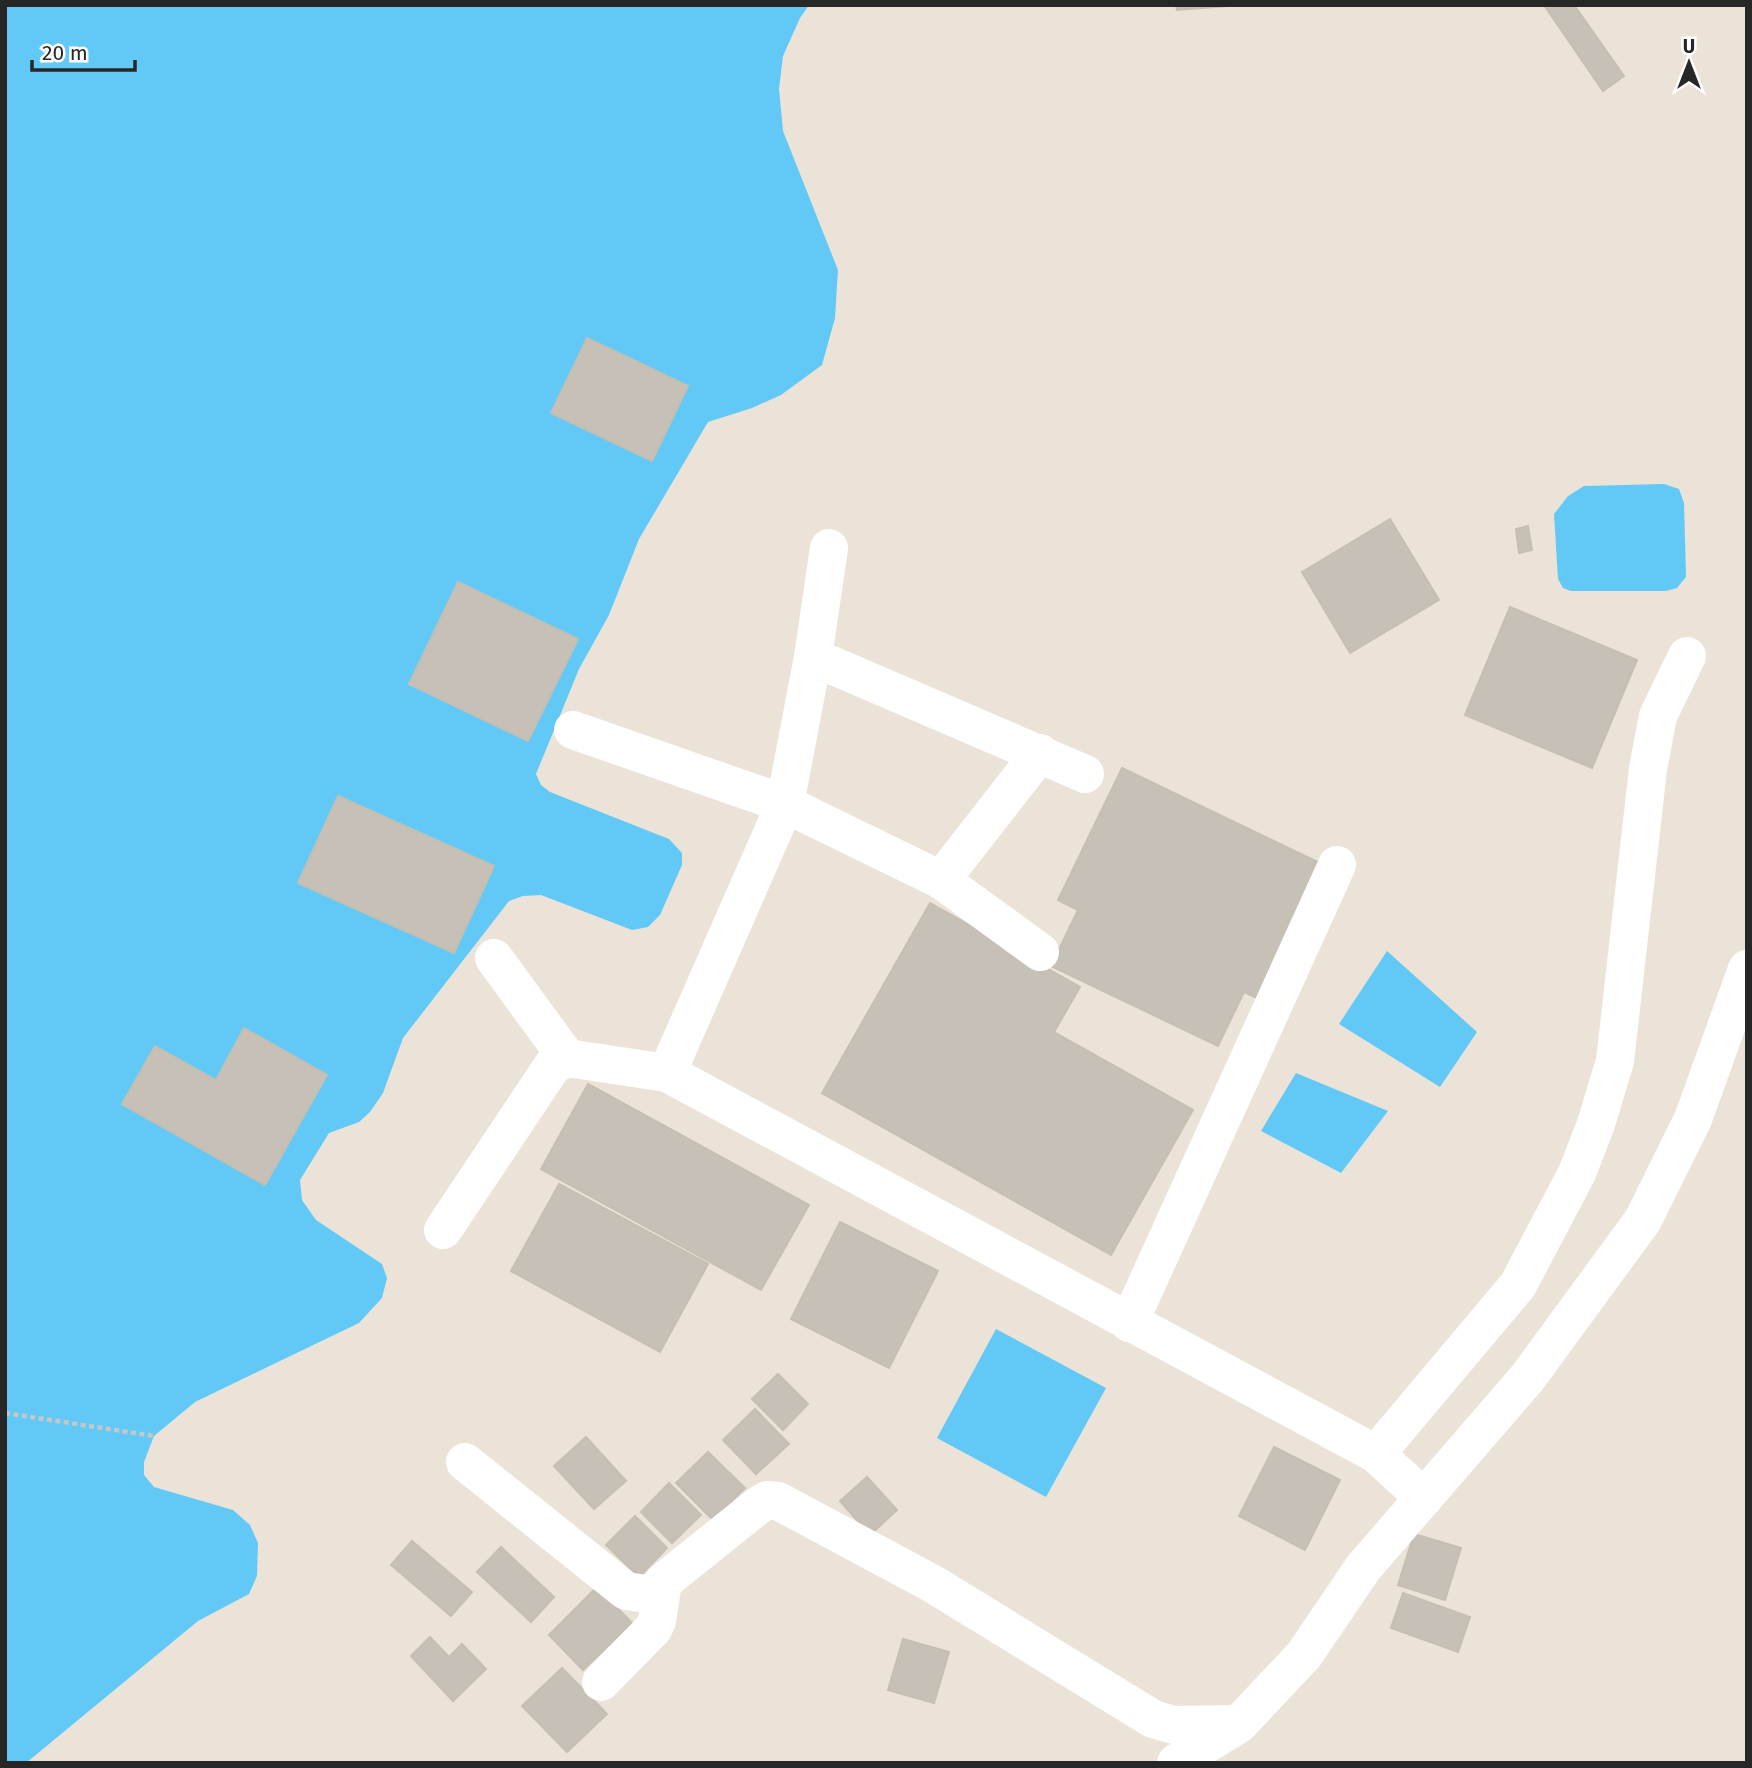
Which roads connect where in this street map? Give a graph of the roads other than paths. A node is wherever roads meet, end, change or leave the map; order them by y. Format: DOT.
graph roads {
  1 [pos="829,548"];
  2 [pos="1687,656"];
  3 [pos="813,657"];
  4 [pos="573,730"];
  5 [pos="1040,753"];
  6 [pos="1085,775"];
  7 [pos="785,804"];
  8 [pos="1337,865"];
  9 [pos="941,880"];
  10 [pos="1040,952"];
  11 [pos="494,958"];
  12 [pos="1747,969"];
  13 [pos="567,1058"];
  14 [pos="667,1073"];
  15 [pos="443,1230"];
  16 [pos="1129,1323"];
  17 [pos="1376,1454"];
  18 [pos="465,1462"];
  19 [pos="1424,1498"];
  20 [pos="660,1596"];
  21 [pos="601,1682"];
  22 [pos="1238,1724"];
  23 [pos="1176,1763"];
  1 -- 3 [label="lane"];
  2 -- 17 [label="lane"];
  3 -- 5 [label="lane"];
  3 -- 7 [label="lane"];
  4 -- 7 [label="lane"];
  5 -- 6 [label="lane"];
  5 -- 9 [label="lane"];
  7 -- 9 [label="lane"];
  7 -- 14 [label="lane"];
  8 -- 16 [label="lane"];
  9 -- 10 [label="lane"];
  11 -- 13 [label="lane"];
  12 -- 19 [label="lane"];
  13 -- 14 [label="lane"];
  13 -- 15 [label="lane"];
  14 -- 16 [label="lane"];
  16 -- 17 [label="lane"];
  17 -- 19 [label="lane"];
  18 -- 20 [label="lane"];
  19 -- 22 [label="lane"];
  20 -- 21 [label="lane"];
  20 -- 22 [label="lane"];
  22 -- 23 [label="lane"];
}
